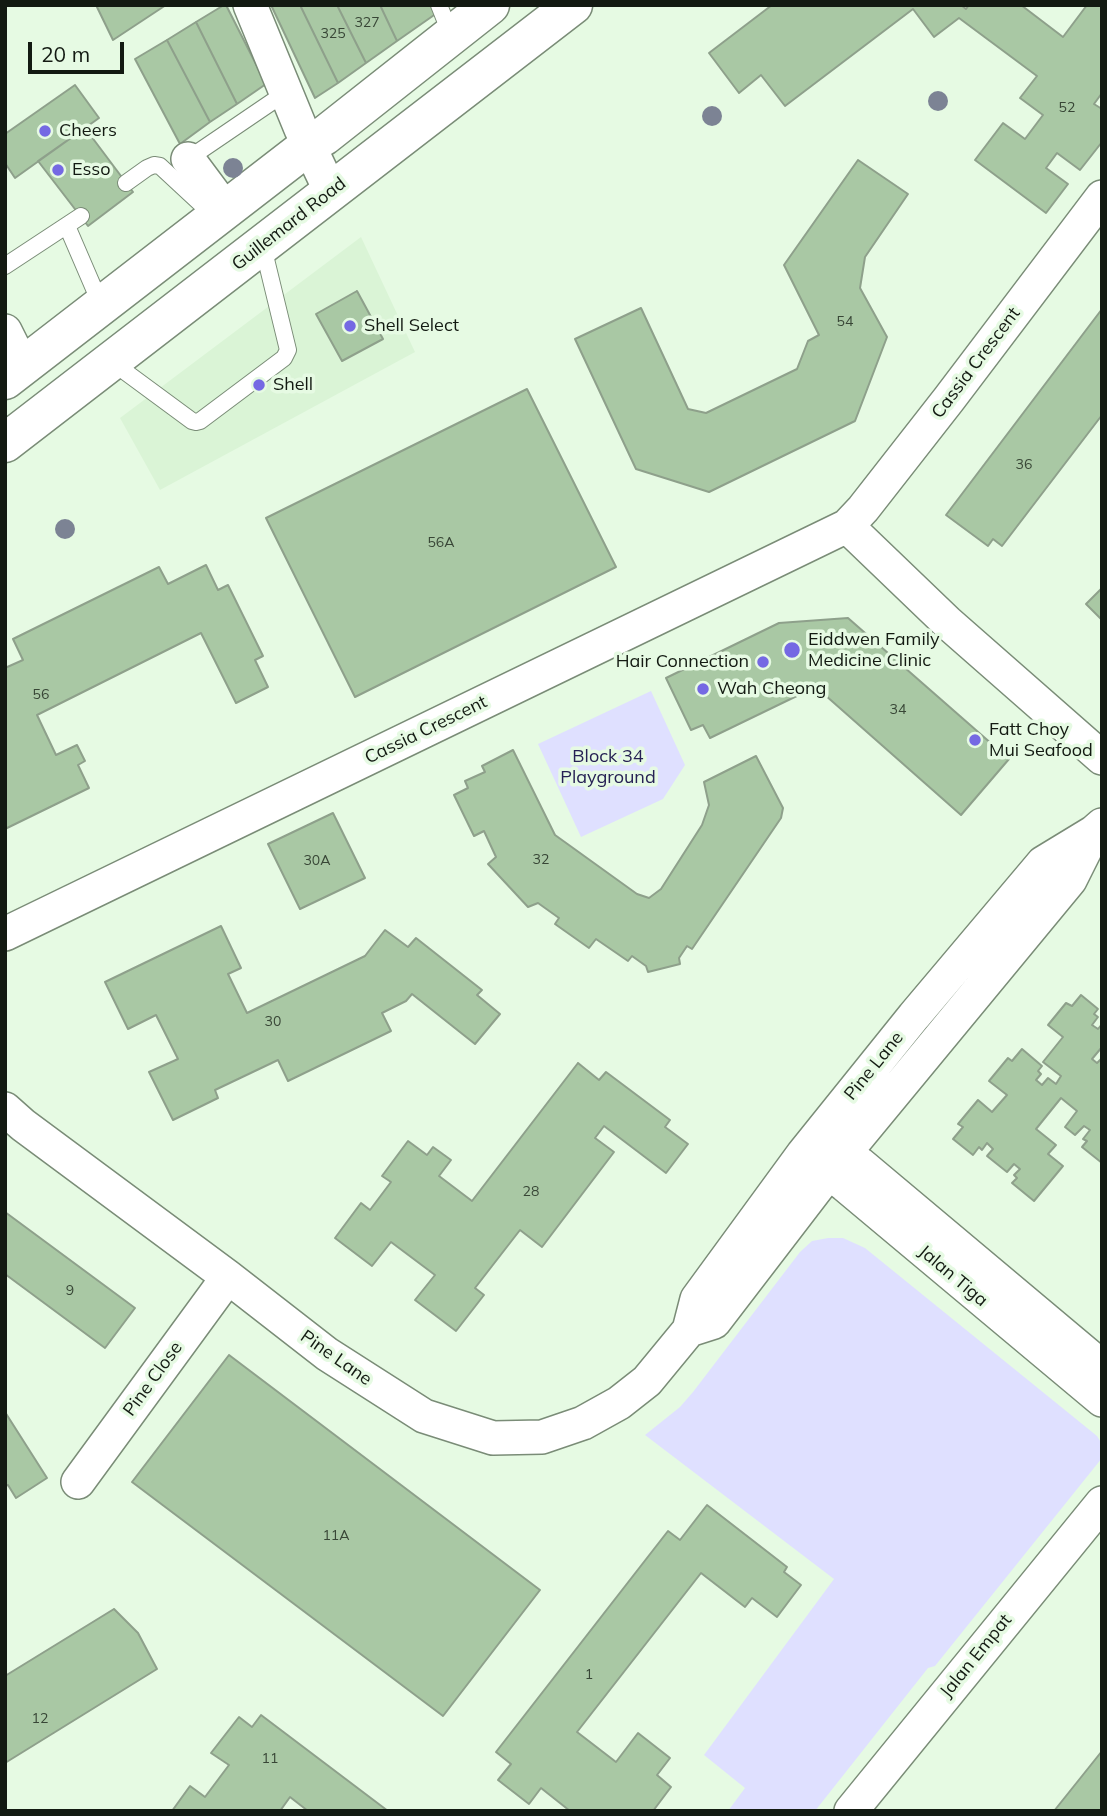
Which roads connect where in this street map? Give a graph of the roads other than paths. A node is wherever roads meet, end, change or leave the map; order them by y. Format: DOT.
graph roads {
  1 [pos="250,5"];
  2 [pos="490,5"];
  3 [pos="573,5"];
  4 [pos="445,20"];
  5 [pos="285,93"];
  6 [pos="308,146"];
  7 [pos="188,159"];
  8 [pos="126,183"];
  9 [pos="331,192"];
  10 [pos="1102,197"];
  11 [pos="219,215"];
  12 [pos="263,244"];
  13 [pos="5,266"];
  14 [pos="102,306"];
  15 [pos="5,331"];
  16 [pos="111,361"];
  17 [pos="14,373"];
  18 [pos="5,443"];
  19 [pos="847,526"];
  20 [pos="1102,758"];
  21 [pos="1098,828"];
  22 [pos="5,934"];
  23 [pos="5,1109"];
  24 [pos="823,1154"];
  25 [pos="228,1277"];
  26 [pos="1058,1348"];
  27 [pos="1102,1367"];
  28 [pos="1102,1400"];
  29 [pos="78,1482"];
  30 [pos="1102,1503"];
  31 [pos="851,1811"];
  1 -- 5 [label="street"];
  2 -- 4 [label="main road"];
  3 -- 9 [label="main road, Guillemard Road"];
  4 -- 6 [label="main road"];
  5 -- 6 [label="street"];
  5 -- 7 [label="lane"];
  6 -- 9 [label="street"];
  6 -- 11 [label="main road"];
  7 -- 11 [label="street"];
  8 -- 11 [label="lane"];
  9 -- 12 [label="main road, Guillemard Road"];
  10 -- 19 [label="street, Cassia Crescent"];
  11 -- 14 [label="main road"];
  12 -- 16 [label="main road, Guillemard Road"];
  12 -- 16 [label="lane"];
  13 -- 14 [label="lane"];
  14 -- 17 [label="main road"];
  15 -- 17 [label="street"];
  16 -- 18 [label="main road, Guillemard Road"];
  19 -- 20 [label="street"];
  19 -- 22 [label="street, Cassia Crescent"];
  21 -- 24 [label="street, Pine Lane"];
  23 -- 25 [label="street, Pine Lane"];
  24 -- 25 [label="street, Pine Lane"];
  24 -- 26 [label="street, Jalan Tiga"];
  25 -- 29 [label="street, Pine Close"];
  26 -- 27 [label="street, Jalan Tiga"];
  26 -- 28 [label="street, Jalan Tiga"];
  30 -- 31 [label="street, Jalan Empat"];
}
